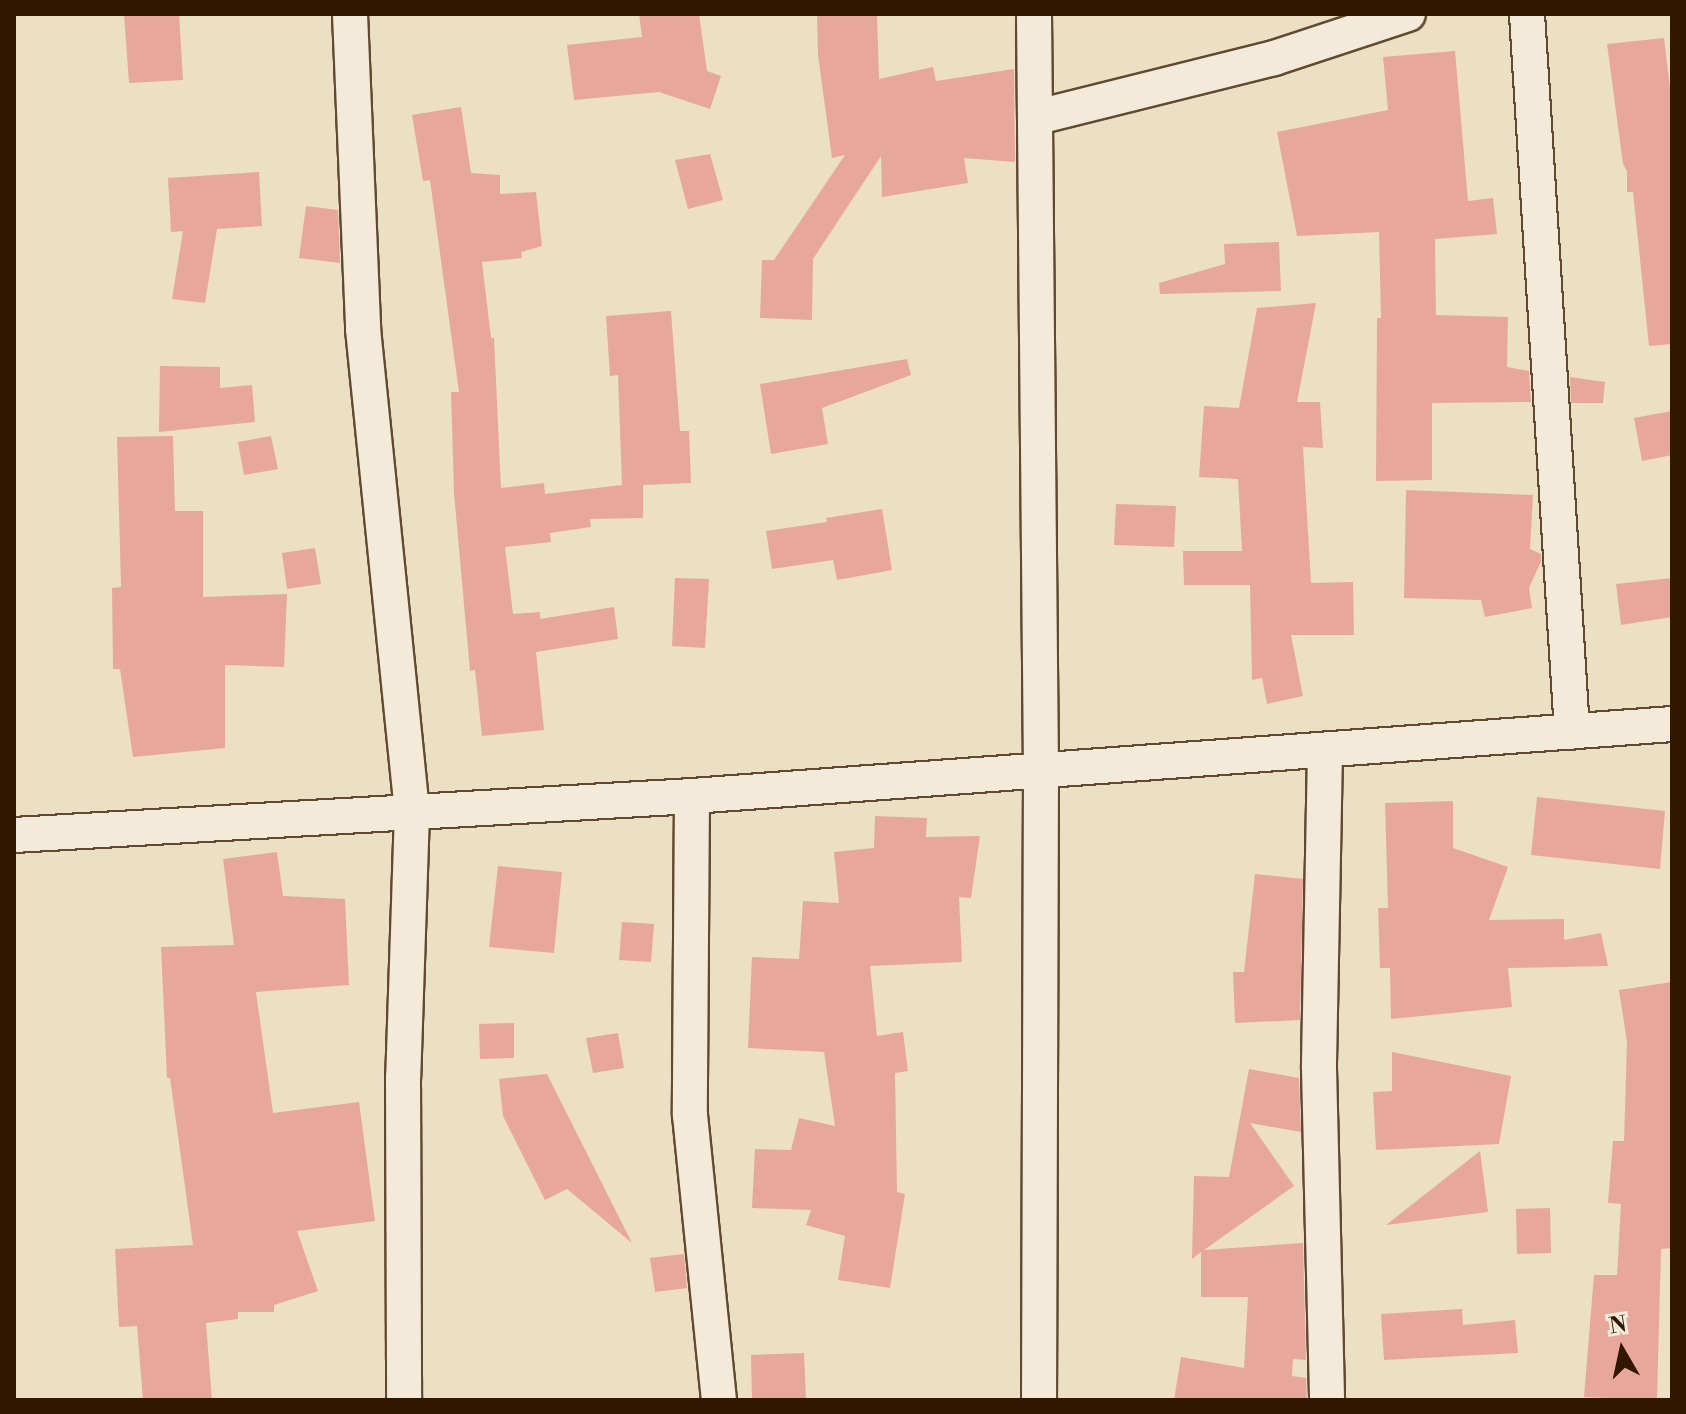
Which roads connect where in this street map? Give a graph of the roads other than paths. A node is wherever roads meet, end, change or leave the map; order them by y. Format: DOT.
graph roads {
  1 [pos="350,14"];
  2 [pos="1034,14"];
  3 [pos="1408,14"];
  4 [pos="1527,14"];
  5 [pos="1038,117"];
  6 [pos="1672,724"];
  7 [pos="1572,732"];
  8 [pos="1325,751"];
  9 [pos="1041,772"];
  10 [pos="692,796"];
  11 [pos="412,812"];
  12 [pos="14,835"];
  13 [pos="404,1400"];
  14 [pos="719,1400"];
  15 [pos="1039,1400"];
  16 [pos="1327,1400"];
  1 -- 11 [label="street"];
  2 -- 5 [label="street"];
  3 -- 5 [label="street"];
  4 -- 7 [label="street"];
  5 -- 9 [label="street"];
  6 -- 7 [label="street"];
  7 -- 8 [label="street"];
  8 -- 9 [label="street"];
  8 -- 16 [label="street"];
  9 -- 10 [label="street"];
  9 -- 15 [label="street"];
  10 -- 11 [label="street"];
  10 -- 14 [label="street"];
  11 -- 12 [label="street"];
  11 -- 13 [label="street"];
}
